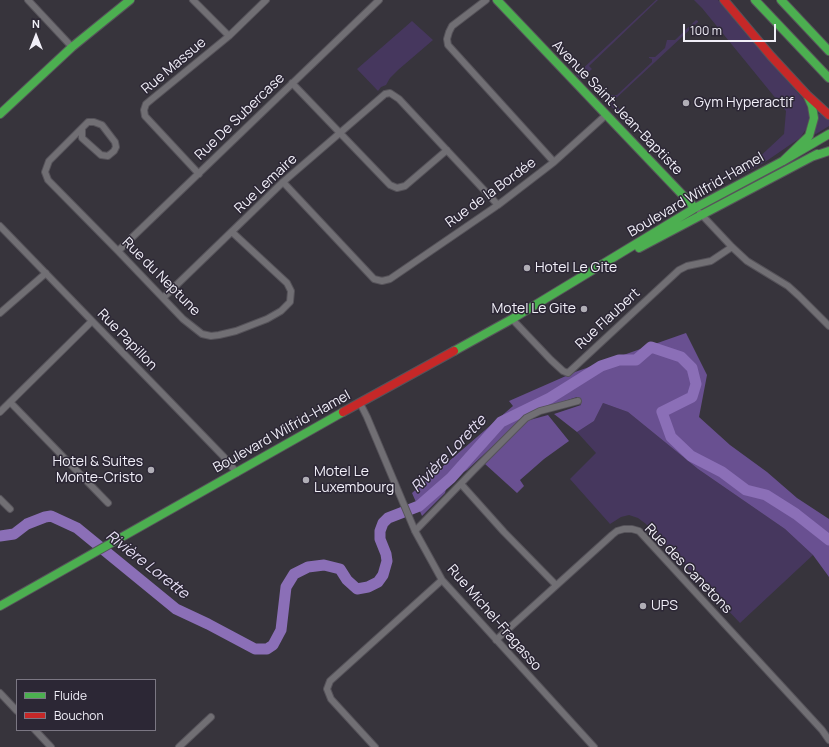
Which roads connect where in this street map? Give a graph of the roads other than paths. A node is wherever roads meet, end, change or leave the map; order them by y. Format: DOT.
graph roads {
  1 [pos="28,0"];
  2 [pos="193,0"];
  3 [pos="266,0"];
  4 [pos="379,0"];
  5 [pos="486,0"];
  6 [pos="497,0"];
  7 [pos="724,0"];
  8 [pos="755,0"];
  9 [pos="781,0"];
  10 [pos="127,1"];
  11 [pos="229,36"];
  12 [pos="72,47"];
  13 [pos="829,51"];
  14 [pos="829,78"];
  15 [pos="292,83"];
  16 [pos="807,95"];
  17 [pos="0,113"];
  18 [pos="606,115"];
  19 [pos="829,115"];
  20 [pos="82,130"];
  21 [pos="340,134"];
  22 [pos="829,134"];
  23 [pos="829,148"];
  24 [pos="447,150"];
  25 [pos="829,151"];
  26 [pos="811,157"];
  27 [pos="783,161"];
  28 [pos="554,162"];
  29 [pos="199,174"];
  30 [pos="283,182"];
  31 [pos="498,205"];
  32 [pos="695,208"];
  33 [pos="702,216"];
  34 [pos="0,226"];
  35 [pos="232,232"];
  36 [pos="732,247"];
  37 [pos="118,251"];
  38 [pos="46,273"];
  39 [pos="577,280"];
  40 [pos="163,298"];
  41 [pos="0,313"];
  42 [pos="512,319"];
  43 [pos="92,321"];
  44 [pos="829,326"];
  45 [pos="578,401"];
  46 [pos="10,402"];
  47 [pos="360,403"];
  48 [pos="0,412"];
  49 [pos="237,473"];
  50 [pos="461,484"];
  51 [pos="0,499"];
  52 [pos="108,503"];
  53 [pos="10,509"];
  54 [pos="415,531"];
  55 [pos="442,580"];
  56 [pos="556,585"];
  57 [pos="0,606"];
  58 [pos="496,640"];
  59 [pos="0,693"];
  60 [pos="16,710"];
  61 [pos="211,718"];
  62 [pos="36,731"];
  63 [pos="829,740"];
  64 [pos="51,747"];
  65 [pos="179,747"];
  66 [pos="375,747"];
  67 [pos="594,747"];
  1 -- 12 [label="street"];
  2 -- 11 [label="street"];
  3 -- 11 [label="street, Rue Massue"];
  4 -- 15 [label="street, Rue De Subercase"];
  5 -- 28 [label="street"];
  6 -- 18 [label="main road, Avenue Saint-Jean-Baptiste"];
  7 -- 16 [label="main road"];
  8 -- 14 [label="main road"];
  9 -- 13 [label="main road"];
  10 -- 12 [label="main road"];
  11 -- 29 [label="street, Rue Massue"];
  12 -- 17 [label="main road"];
  15 -- 21 [label="street"];
  15 -- 29 [label="street, Rue De Subercase"];
  16 -- 19 [label="main road"];
  16 -- 27 [label="main road"];
  18 -- 28 [label="street, Rue de la Bordée"];
  18 -- 32 [label="main road, Avenue Saint-Jean-Baptiste"];
  20 -- 20 [label="street, Rue du Neptune"];
  20 -- 37 [label="street, Rue du Neptune"];
  21 -- 24 [label="street"];
  21 -- 24 [label="street, Rue Lemaire"];
  21 -- 30 [label="street, Rue Lemaire"];
  22 -- 27 [label="main road, Boulevard Wilfrid-Hamel"];
  23 -- 26 [label="main road, Boulevard Wilfrid-Hamel"];
  24 -- 31 [label="street"];
  25 -- 26 [label="main road"];
  26 -- 33 [label="main road, Boulevard Wilfrid-Hamel"];
  27 -- 32 [label="main road, Boulevard Wilfrid-Hamel"];
  28 -- 31 [label="street, Rue de la Bordée"];
  29 -- 37 [label="street, Rue De Subercase"];
  30 -- 31 [label="street, Rue de la Bordée"];
  30 -- 35 [label="street, Rue Lemaire"];
  32 -- 33 [label="street, Avenue Saint-Jean-Baptiste"];
  32 -- 39 [label="main road, Boulevard Wilfrid-Hamel"];
  33 -- 36 [label="street, Avenue Saint-Jean-Baptiste"];
  33 -- 39 [label="main road, Boulevard Wilfrid-Hamel"];
  34 -- 38 [label="street, Rue Papillon"];
  35 -- 40 [label="street, Rue Lemaire"];
  35 -- 40 [label="street, Rue du Neptune"];
  36 -- 42 [label="street, Rue Flaubert"];
  36 -- 44 [label="street, Avenue Saint-Jean-Baptiste"];
  37 -- 40 [label="street, Rue du Neptune"];
  38 -- 41 [label="street"];
  38 -- 43 [label="street, Rue Papillon"];
  39 -- 42 [label="main road, Boulevard Wilfrid-Hamel"];
  42 -- 47 [label="main road, Boulevard Wilfrid-Hamel"];
  43 -- 46 [label="street"];
  43 -- 49 [label="street, Rue Papillon"];
  45 -- 50 [label="street"];
  46 -- 48 [label="street"];
  46 -- 52 [label="street"];
  47 -- 49 [label="main road, Boulevard Wilfrid-Hamel"];
  47 -- 54 [label="street, Rue Michel-Fragasso"];
  49 -- 57 [label="main road, Boulevard Wilfrid-Hamel"];
  50 -- 54 [label="street"];
  50 -- 56 [label="street"];
  51 -- 53 [label="street"];
  54 -- 55 [label="street, Rue Michel-Fragasso"];
  55 -- 58 [label="street, Rue Michel-Fragasso"];
  55 -- 66 [label="street"];
  56 -- 58 [label="street, Rue des Canetons"];
  56 -- 63 [label="street, Rue des Canetons"];
  58 -- 67 [label="street, Rue Michel-Fragasso"];
  59 -- 60 [label="street"];
  61 -- 65 [label="street"];
  62 -- 64 [label="street"];
}
